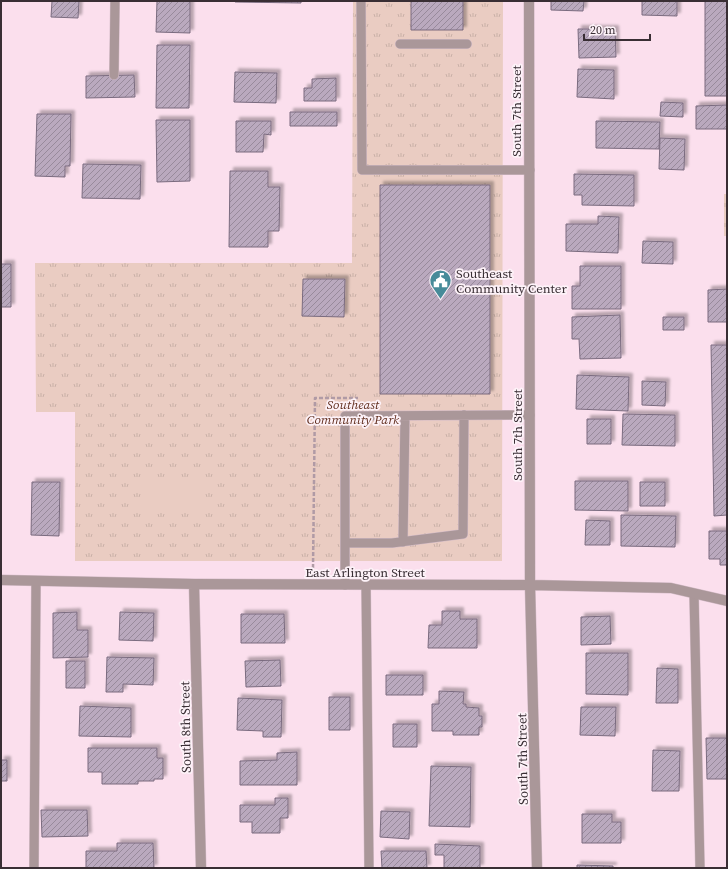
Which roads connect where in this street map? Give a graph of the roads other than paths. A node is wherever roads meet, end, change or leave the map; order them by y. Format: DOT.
graph roads {
  1 [pos="115,1"];
  2 [pos="361,1"];
  3 [pos="529,1"];
  4 [pos="400,44"];
  5 [pos="467,44"];
  6 [pos="114,75"];
  7 [pos="530,170"];
  8 [pos="464,415"];
  9 [pos="530,415"];
  10 [pos="405,416"];
  11 [pos="402,542"];
  12 [pos="345,543"];
  13 [pos="1,580"];
  14 [pos="36,581"];
  15 [pos="194,584"];
  16 [pos="345,585"];
  17 [pos="366,585"];
  18 [pos="530,586"];
  19 [pos="694,594"];
  20 [pos="727,601"];
  21 [pos="34,868"];
  22 [pos="202,868"];
  23 [pos="369,868"];
  24 [pos="537,868"];
  25 [pos="700,868"];
  1 -- 6 [label="lane"];
  2 -- 7 [label="lane"];
  3 -- 7 [label="street, South 7th Street"];
  4 -- 5 [label="lane"];
  7 -- 9 [label="street, South 7th Street"];
  8 -- 9 [label="lane"];
  8 -- 10 [label="lane"];
  8 -- 11 [label="lane"];
  9 -- 18 [label="street, South 7th Street"];
  10 -- 11 [label="lane"];
  10 -- 12 [label="lane"];
  11 -- 12 [label="lane"];
  12 -- 16 [label="lane"];
  13 -- 14 [label="street, East Arlington Street"];
  14 -- 15 [label="street, East Arlington Street"];
  14 -- 21 [label="lane"];
  15 -- 16 [label="street, East Arlington Street"];
  15 -- 22 [label="street, South 8th Street"];
  16 -- 17 [label="street, East Arlington Street"];
  17 -- 18 [label="street, East Arlington Street"];
  17 -- 23 [label="lane"];
  18 -- 19 [label="street, East Arlington Street"];
  18 -- 24 [label="street, South 7th Street"];
  19 -- 20 [label="street, East Arlington Street"];
  19 -- 25 [label="lane"];
}
